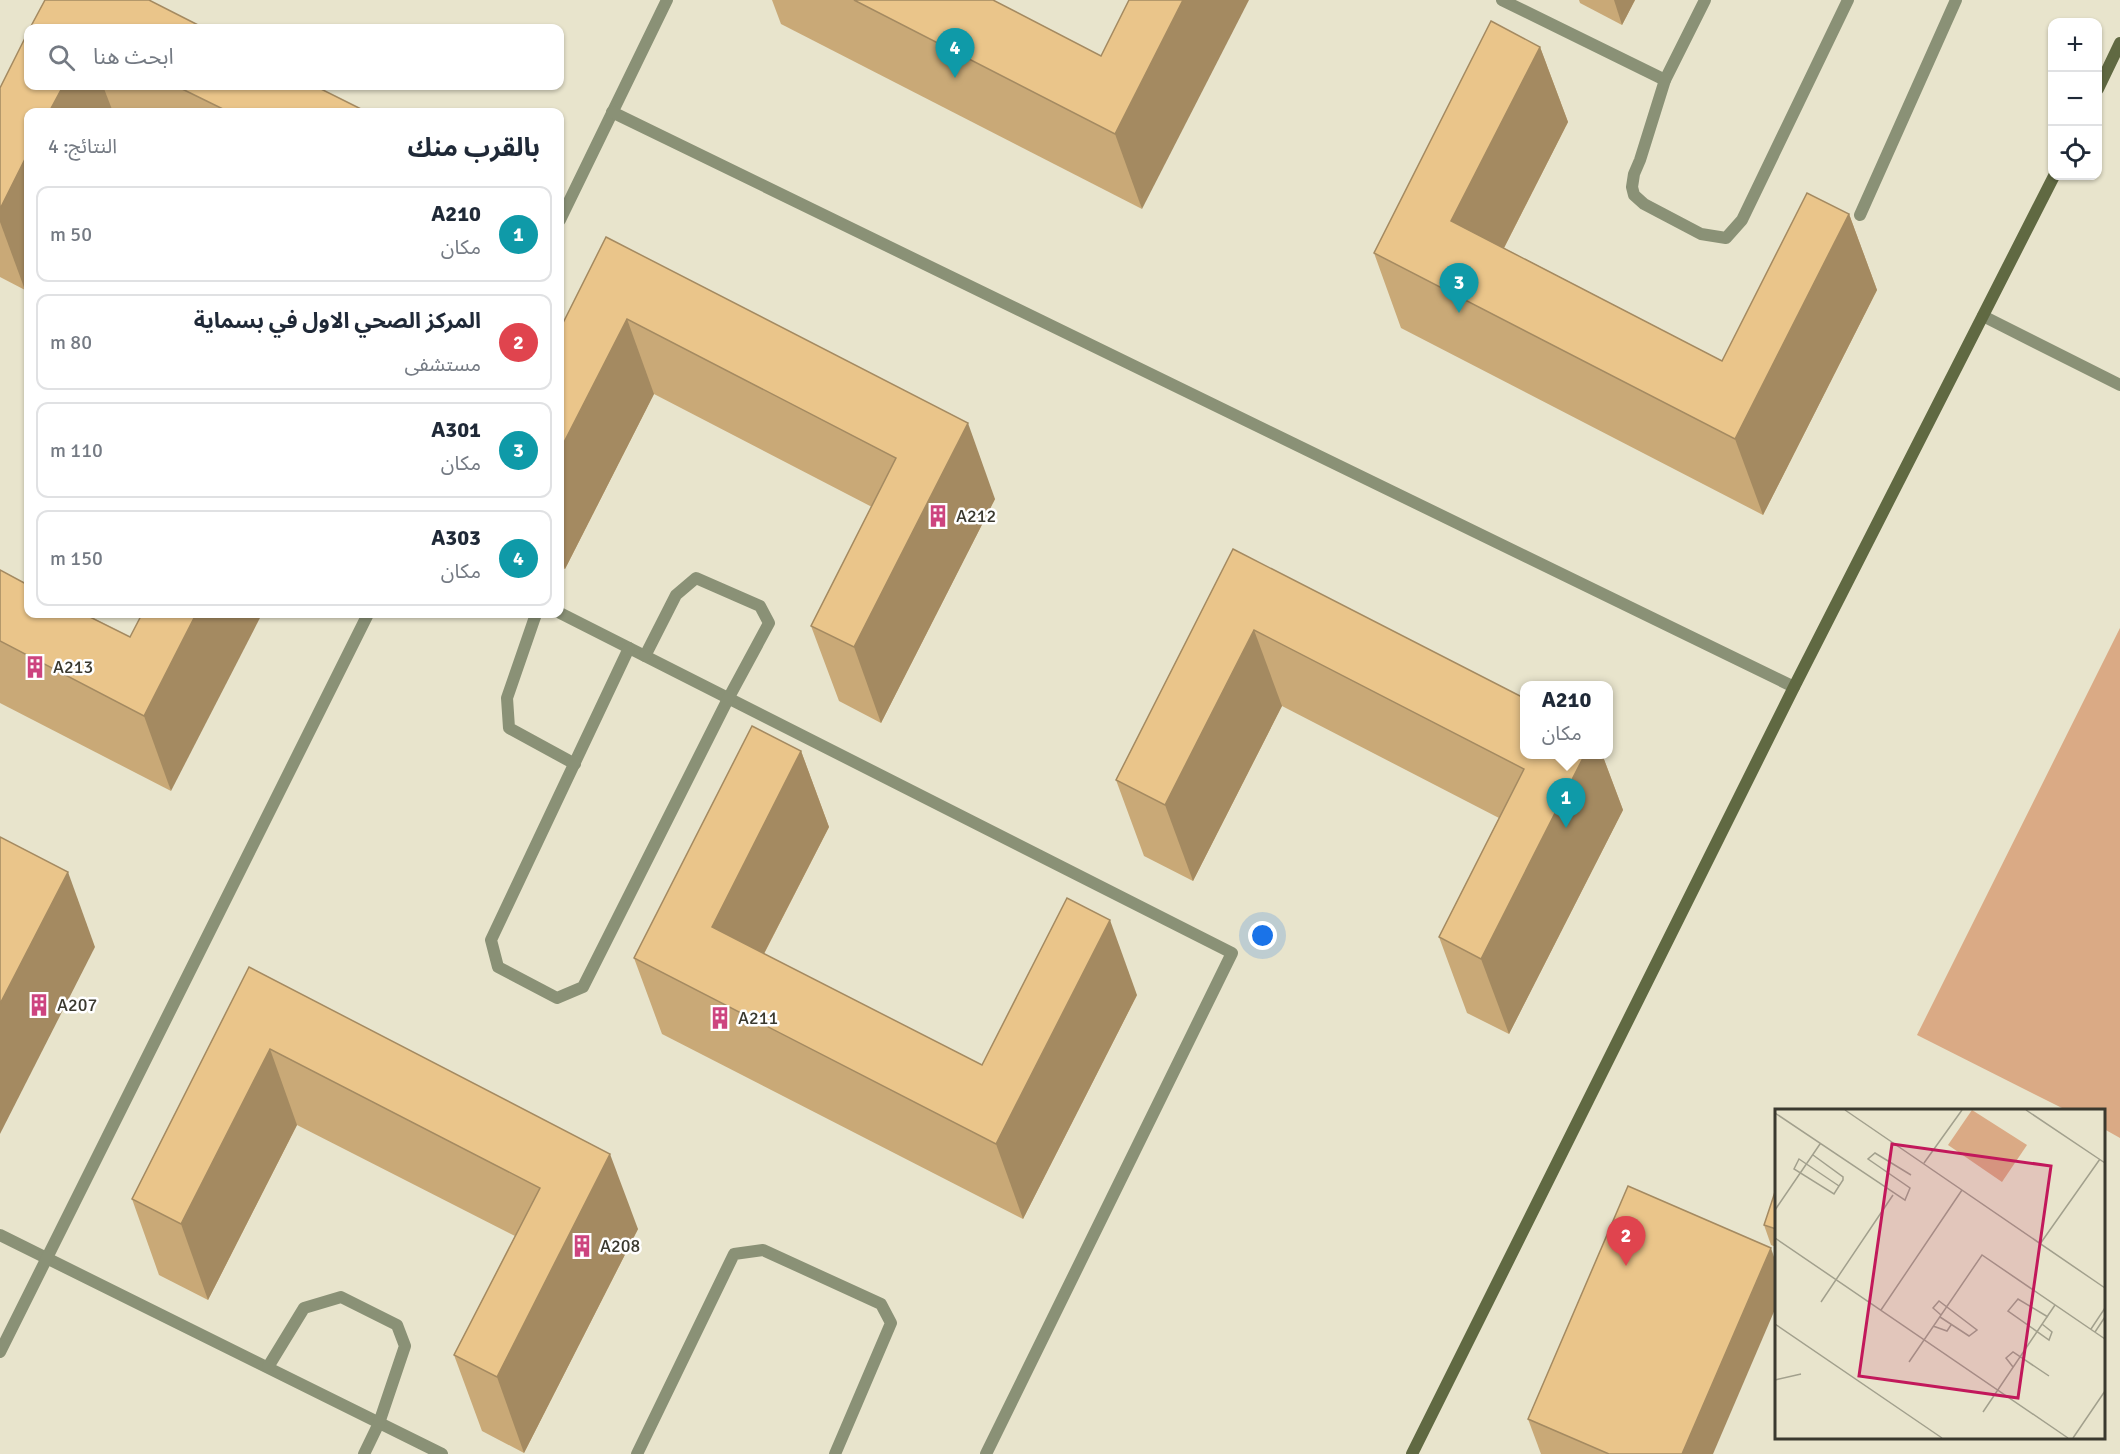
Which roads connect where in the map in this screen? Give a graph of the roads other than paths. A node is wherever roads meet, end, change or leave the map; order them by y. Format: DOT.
graph roads {
  1 [pos="667,0"];
  2 [pos="1502,0"];
  3 [pos="1705,0"];
  4 [pos="1848,0"];
  5 [pos="1956,0"];
  6 [pos="2120,43"];
  7 [pos="2102,79"];
  8 [pos="1665,80"];
  9 [pos="612,112"];
  10 [pos="2052,180"];
  11 [pos="564,212"];
  12 [pos="1860,215"];
  13 [pos="1983,316"];
  14 [pos="2120,385"];
  15 [pos="564,615"];
  16 [pos="366,618"];
  17 [pos="535,618"];
  18 [pos="629,648"];
  19 [pos="645,656"];
  20 [pos="1794,687"];
  21 [pos="728,699"];
  22 [pos="575,764"];
  23 [pos="0,1235"];
  24 [pos="47,1258"];
  25 [pos="0,1352"];
  26 [pos="268,1367"];
  27 [pos="379,1424"];
  28 [pos="364,1454"];
  29 [pos="442,1454"];
  30 [pos="637,1454"];
  31 [pos="835,1454"];
  32 [pos="986,1454"];
  33 [pos="1412,1454"];
  1 -- 9 [label="street"];
  2 -- 8 [label="street"];
  3 -- 8 [label="street"];
  4 -- 8 [label="street"];
  5 -- 12 [label="street"];
  6 -- 7 [label="street"];
  9 -- 11 [label="street"];
  9 -- 20 [label="street"];
  10 -- 13 [label="street"];
  13 -- 14 [label="street"];
  13 -- 20 [label="street"];
  15 -- 18 [label="street"];
  16 -- 24 [label="street"];
  17 -- 22 [label="street"];
  18 -- 19 [label="street"];
  18 -- 22 [label="street"];
  19 -- 21 [label="street"];
  19 -- 21 [label="street"];
  20 -- 33 [label="street"];
  21 -- 22 [label="street"];
  21 -- 32 [label="street"];
  23 -- 24 [label="street"];
  24 -- 25 [label="street"];
  24 -- 26 [label="street"];
  26 -- 27 [label="street"];
  26 -- 27 [label="street"];
  27 -- 28 [label="street"];
  27 -- 29 [label="street"];
  30 -- 31 [label="street"];
}
